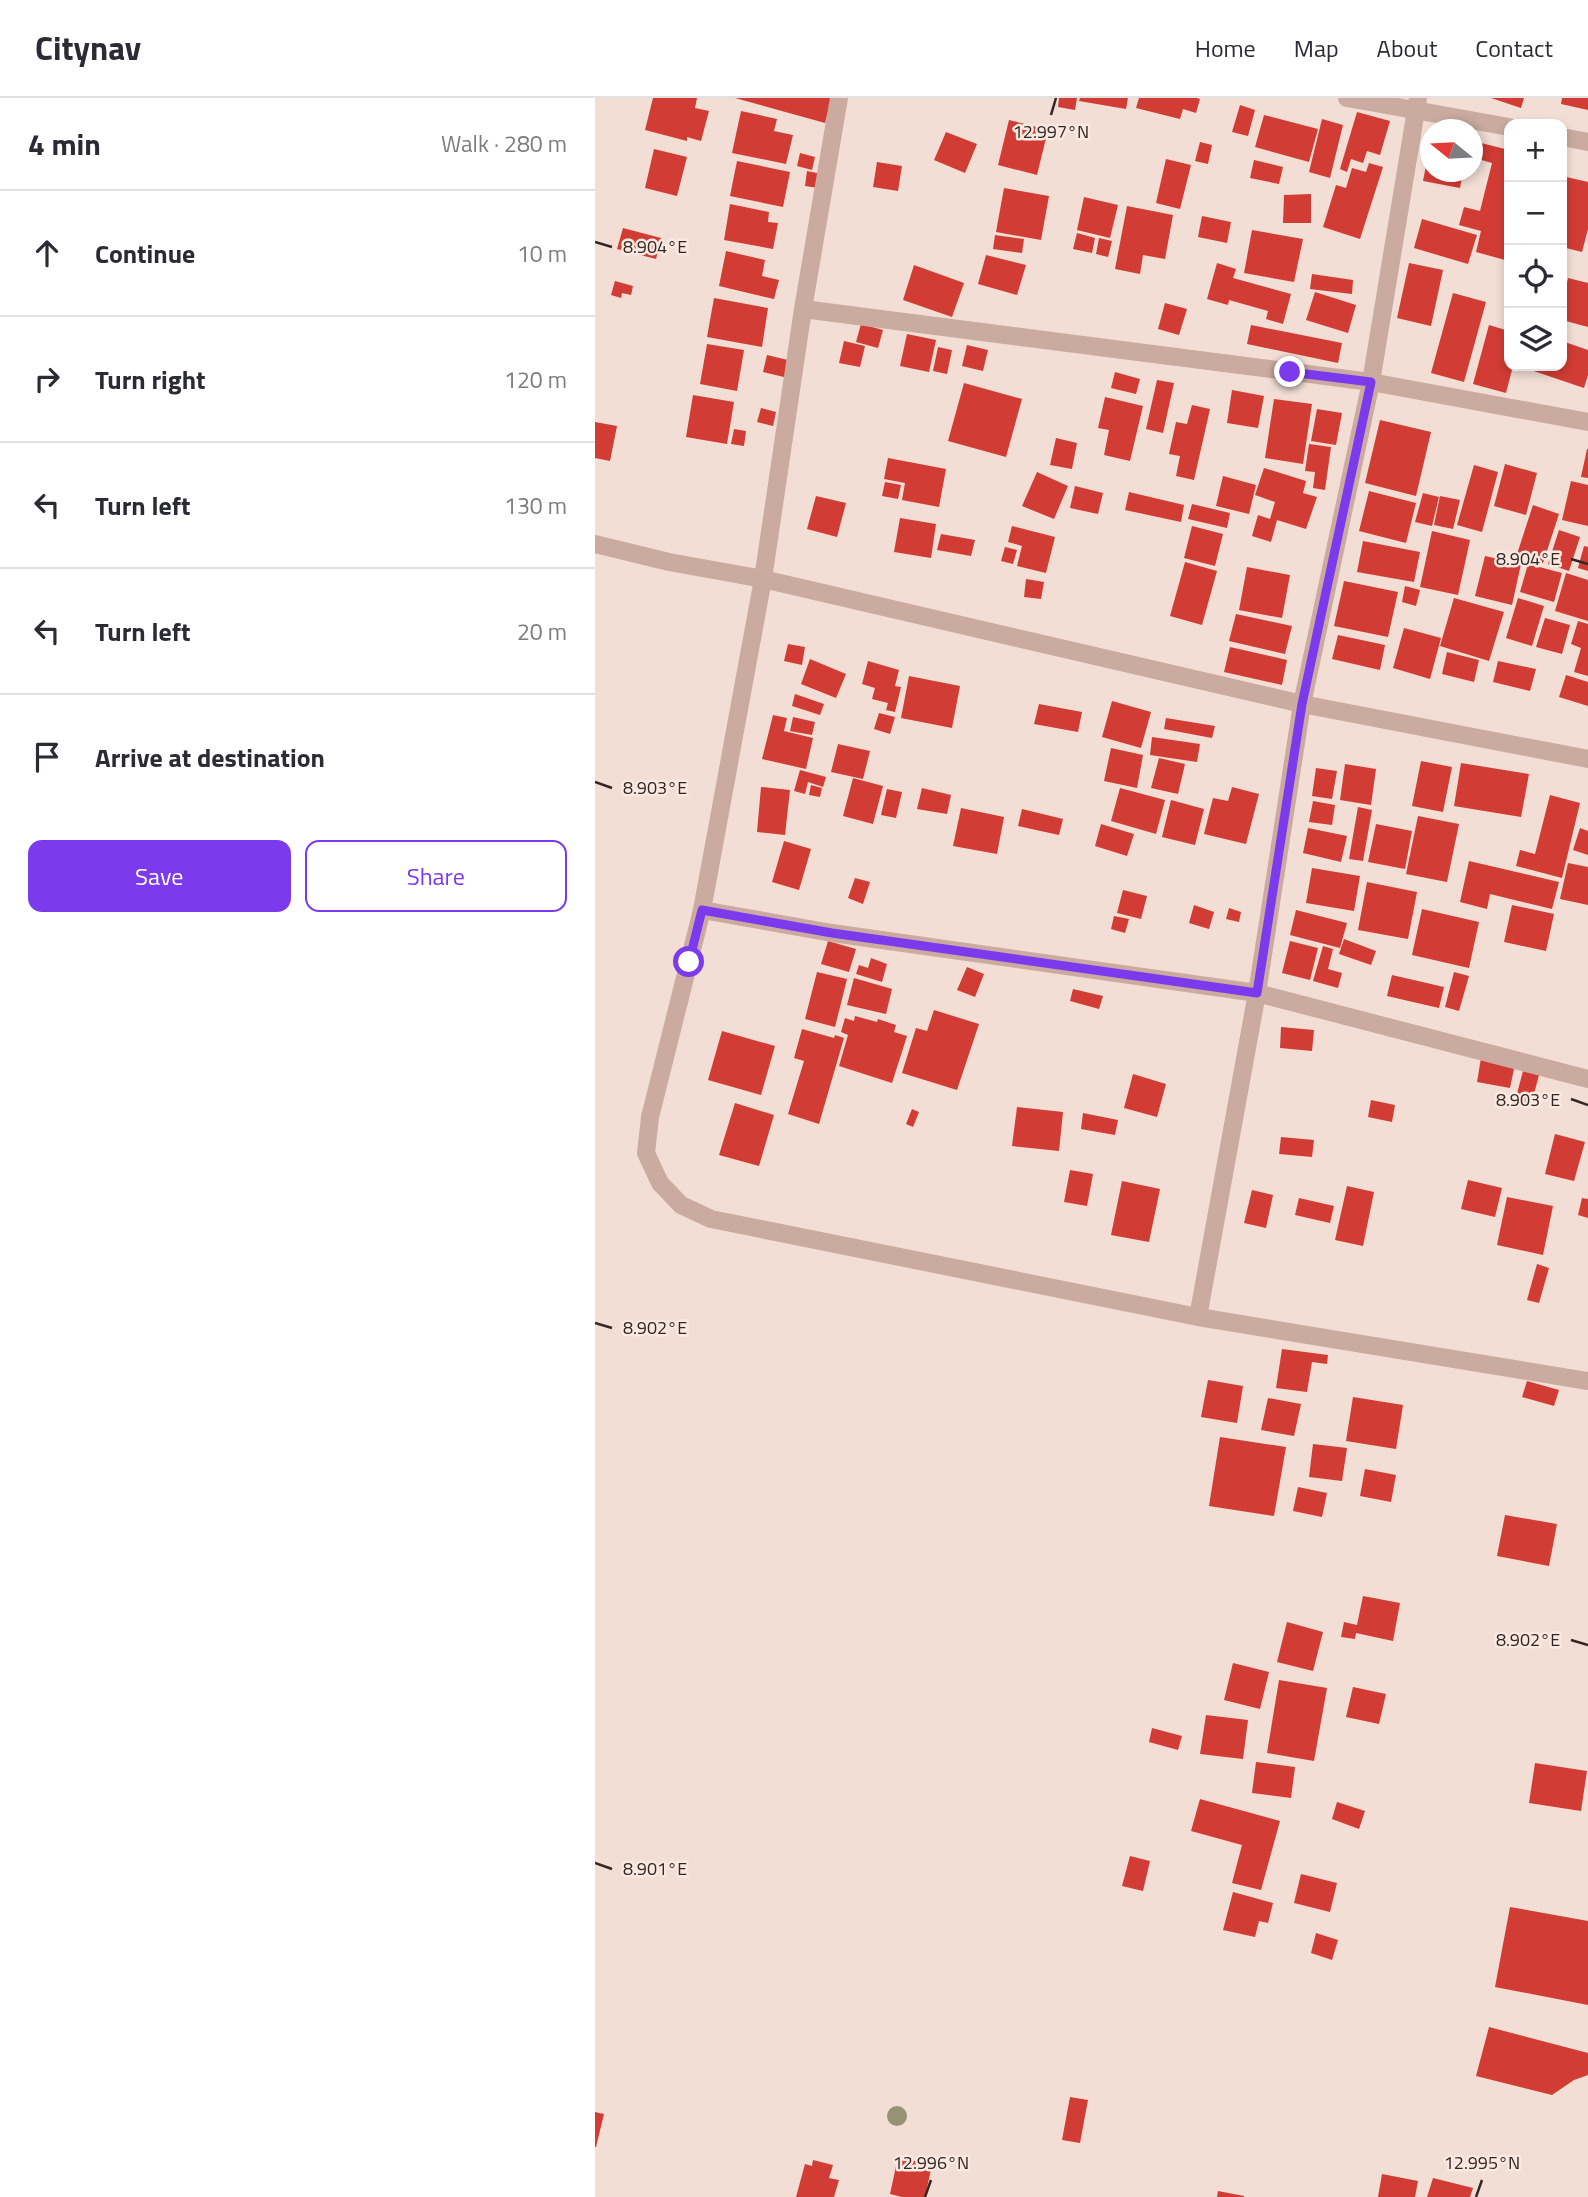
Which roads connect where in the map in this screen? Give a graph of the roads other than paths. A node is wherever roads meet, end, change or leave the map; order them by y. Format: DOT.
graph roads {
  1 [pos="839,98"];
  2 [pos="1347,98"];
  3 [pos="1416,104"];
  4 [pos="1504,126"];
  5 [pos="1567,138"];
  6 [pos="1588,142"];
  7 [pos="803,309"];
  8 [pos="1371,382"];
  9 [pos="1588,422"];
  10 [pos="595,544"];
  11 [pos="763,579"];
  12 [pos="1302,704"];
  13 [pos="1588,760"];
  14 [pos="702,910"];
  15 [pos="1257,993"];
  16 [pos="1588,1079"];
  17 [pos="1198,1317"];
  18 [pos="1588,1381"];
  1 -- 7 [label="street"];
  2 -- 3 [label="street"];
  3 -- 4 [label="street"];
  3 -- 8 [label="street"];
  5 -- 6 [label="street"];
  7 -- 8 [label="street"];
  7 -- 11 [label="street"];
  8 -- 9 [label="street"];
  8 -- 12 [label="street"];
  10 -- 11 [label="street"];
  11 -- 12 [label="street"];
  11 -- 14 [label="street"];
  12 -- 13 [label="street"];
  12 -- 15 [label="street"];
  14 -- 15 [label="street"];
  14 -- 17 [label="street"];
  15 -- 16 [label="street"];
  15 -- 17 [label="street"];
  17 -- 18 [label="street"];
}
